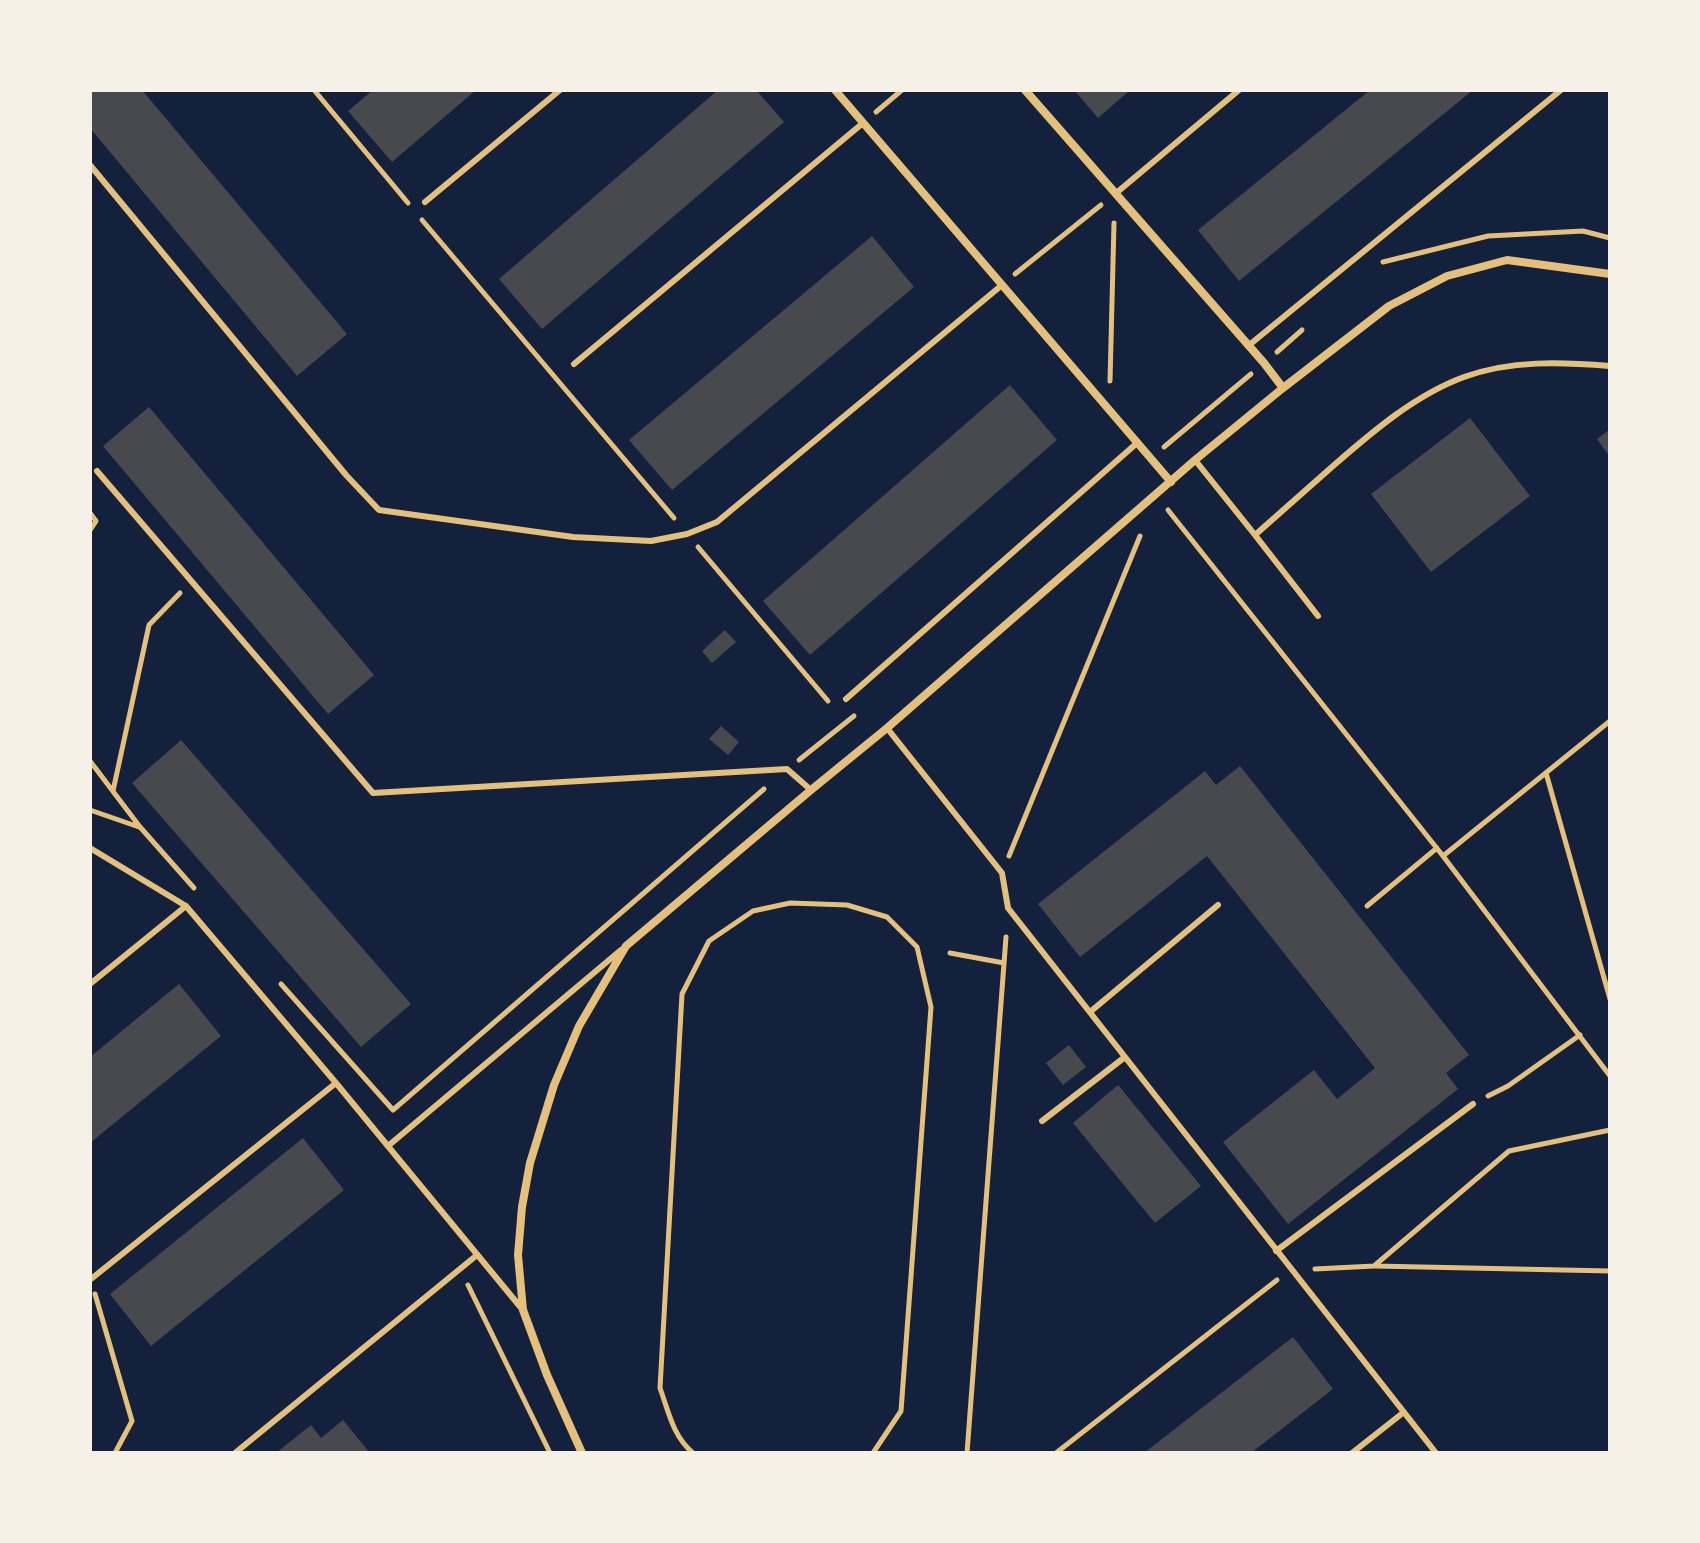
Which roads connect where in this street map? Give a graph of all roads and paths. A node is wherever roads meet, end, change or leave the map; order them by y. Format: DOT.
graph roads {
  1 [pos="314,90"];
  2 [pos="560,90"];
  3 [pos="835,90"];
  4 [pos="902,90"];
  5 [pos="1025,90"];
  6 [pos="1239,90"];
  7 [pos="1561,90"];
  8 [pos="863,123"];
  9 [pos="90,165"];
  10 [pos="1115,194"];
  11 [pos="425,202"];
  12 [pos="1610,238"];
  13 [pos="1378,263"];
  14 [pos="1610,274"];
  15 [pos="1002,285"];
  16 [pos="1310,323"];
  17 [pos="1248,346"];
  18 [pos="1264,363"];
  19 [pos="574,364"];
  20 [pos="1610,366"];
  21 [pos="1283,388"];
  22 [pos="1109,410"];
  23 [pos="1137,443"];
  24 [pos="1150,459"];
  25 [pos="1195,460"];
  26 [pos="97,471"];
  27 [pos="1171,482"];
  28 [pos="1156,495"];
  29 [pos="90,513"];
  30 [pos="90,530"];
  31 [pos="687,534"];
  32 [pos="1255,535"];
  33 [pos="705,556"];
  34 [pos="191,581"];
  35 [pos="1318,616"];
  36 [pos="846,699"];
  37 [pos="835,709"];
  38 [pos="858,712"];
  39 [pos="840,716"];
  40 [pos="1610,721"];
  41 [pos="846,723"];
  42 [pos="887,728"];
  43 [pos="90,761"];
  44 [pos="787,769"];
  45 [pos="1546,773"];
  46 [pos="811,790"];
  47 [pos="113,792"];
  48 [pos="90,810"];
  49 [pos="140,827"];
  50 [pos="90,848"];
  51 [pos="1437,848"];
  52 [pos="1443,856"];
  53 [pos="1002,873"];
  54 [pos="203,898"];
  55 [pos="1218,905"];
  56 [pos="186,906"];
  57 [pos="1367,906"];
  58 [pos="1008,908"];
  59 [pos="626,946"];
  60 [pos="950,953"];
  61 [pos="1004,963"];
  62 [pos="277,980"];
  63 [pos="90,984"];
  64 [pos="1610,999"];
  65 [pos="1090,1012"];
  66 [pos="1580,1035"];
  67 [pos="1125,1057"];
  68 [pos="1610,1076"];
  69 [pos="336,1083"];
  70 [pos="1508,1086"];
  71 [pos="1473,1104"];
  72 [pos="1042,1121"];
  73 [pos="1610,1130"];
  74 [pos="388,1146"];
  75 [pos="1276,1251"];
  76 [pos="477,1255"];
  77 [pos="1374,1266"];
  78 [pos="460,1268"];
  79 [pos="1291,1270"];
  80 [pos="1610,1271"];
  81 [pos="91,1279"];
  82 [pos="523,1310"];
  83 [pos="1404,1412"];
  84 [pos="682,1443"];
  85 [pos="115,1453"];
  86 [pos="235,1453"];
  87 [pos="550,1453"];
  88 [pos="582,1453"];
  89 [pos="683,1453"];
  90 [pos="693,1453"];
  91 [pos="873,1453"];
  92 [pos="967,1453"];
  93 [pos="1056,1453"];
  94 [pos="1352,1453"];
  95 [pos="1436,1453"];
  1 -- 31 [label="path"];
  2 -- 11 [label="lane"];
  3 -- 8 [label="street"];
  4 -- 8 [label="path"];
  5 -- 10 [label="street"];
  6 -- 10 [label="lane"];
  7 -- 17 [label="lane"];
  8 -- 15 [label="street"];
  8 -- 19 [label="lane"];
  9 -- 31 [label="lane"];
  10 -- 15 [label="path"];
  10 -- 17 [label="street"];
  10 -- 22 [label="path"];
  12 -- 13 [label="path"];
  14 -- 21 [label="street"];
  15 -- 22 [label="street"];
  15 -- 31 [label="lane"];
  16 -- 18 [label="path"];
  17 -- 18 [label="street"];
  18 -- 21 [label="street"];
  18 -- 24 [label="path"];
  20 -- 32 [label="lane"];
  21 -- 25 [label="street"];
  22 -- 23 [label="street"];
  23 -- 24 [label="street"];
  23 -- 36 [label="lane"];
  24 -- 27 [label="street"];
  25 -- 27 [label="street"];
  25 -- 32 [label="lane"];
  26 -- 34 [label="lane"];
  27 -- 28 [label="street"];
  28 -- 42 [label="street"];
  28 -- 51 [label="path"];
  28 -- 53 [label="path"];
  29 -- 30 [label="path"];
  32 -- 35 [label="lane"];
  33 -- 37 [label="path"];
  34 -- 44 [label="lane"];
  34 -- 47 [label="path"];
  38 -- 41 [label="path"];
  39 -- 41 [label="path"];
  40 -- 45 [label="path"];
  41 -- 44 [label="path"];
  42 -- 46 [label="street"];
  42 -- 53 [label="lane"];
  43 -- 47 [label="path"];
  44 -- 46 [label="lane"];
  44 -- 62 [label="path"];
  45 -- 52 [label="path"];
  45 -- 64 [label="path"];
  46 -- 59 [label="street"];
  47 -- 49 [label="path"];
  48 -- 49 [label="path"];
  49 -- 54 [label="path"];
  50 -- 56 [label="lane"];
  51 -- 52 [label="path"];
  51 -- 57 [label="path"];
  52 -- 66 [label="path"];
  53 -- 58 [label="lane"];
  55 -- 65 [label="lane"];
  56 -- 63 [label="lane"];
  56 -- 69 [label="lane"];
  58 -- 61 [label="path"];
  58 -- 65 [label="lane"];
  59 -- 74 [label="lane"];
  59 -- 82 [label="street"];
  60 -- 61 [label="path"];
  61 -- 92 [label="path"];
  65 -- 67 [label="lane"];
  66 -- 68 [label="path"];
  66 -- 70 [label="path"];
  67 -- 72 [label="lane"];
  67 -- 75 [label="lane"];
  69 -- 74 [label="lane"];
  69 -- 81 [label="lane"];
  71 -- 75 [label="lane"];
  73 -- 77 [label="path"];
  74 -- 76 [label="lane"];
  75 -- 79 [label="lane"];
  76 -- 78 [label="lane"];
  76 -- 82 [label="lane"];
  77 -- 79 [label="path"];
  77 -- 80 [label="path"];
  78 -- 86 [label="lane"];
  78 -- 87 [label="path"];
  79 -- 83 [label="lane"];
  79 -- 93 [label="path"];
  81 -- 85 [label="path"];
  82 -- 88 [label="street"];
  83 -- 94 [label="lane"];
  83 -- 95 [label="lane"];
  84 -- 89 [label="path"];
  84 -- 90 [label="path"];
  84 -- 91 [label="path"];
}
